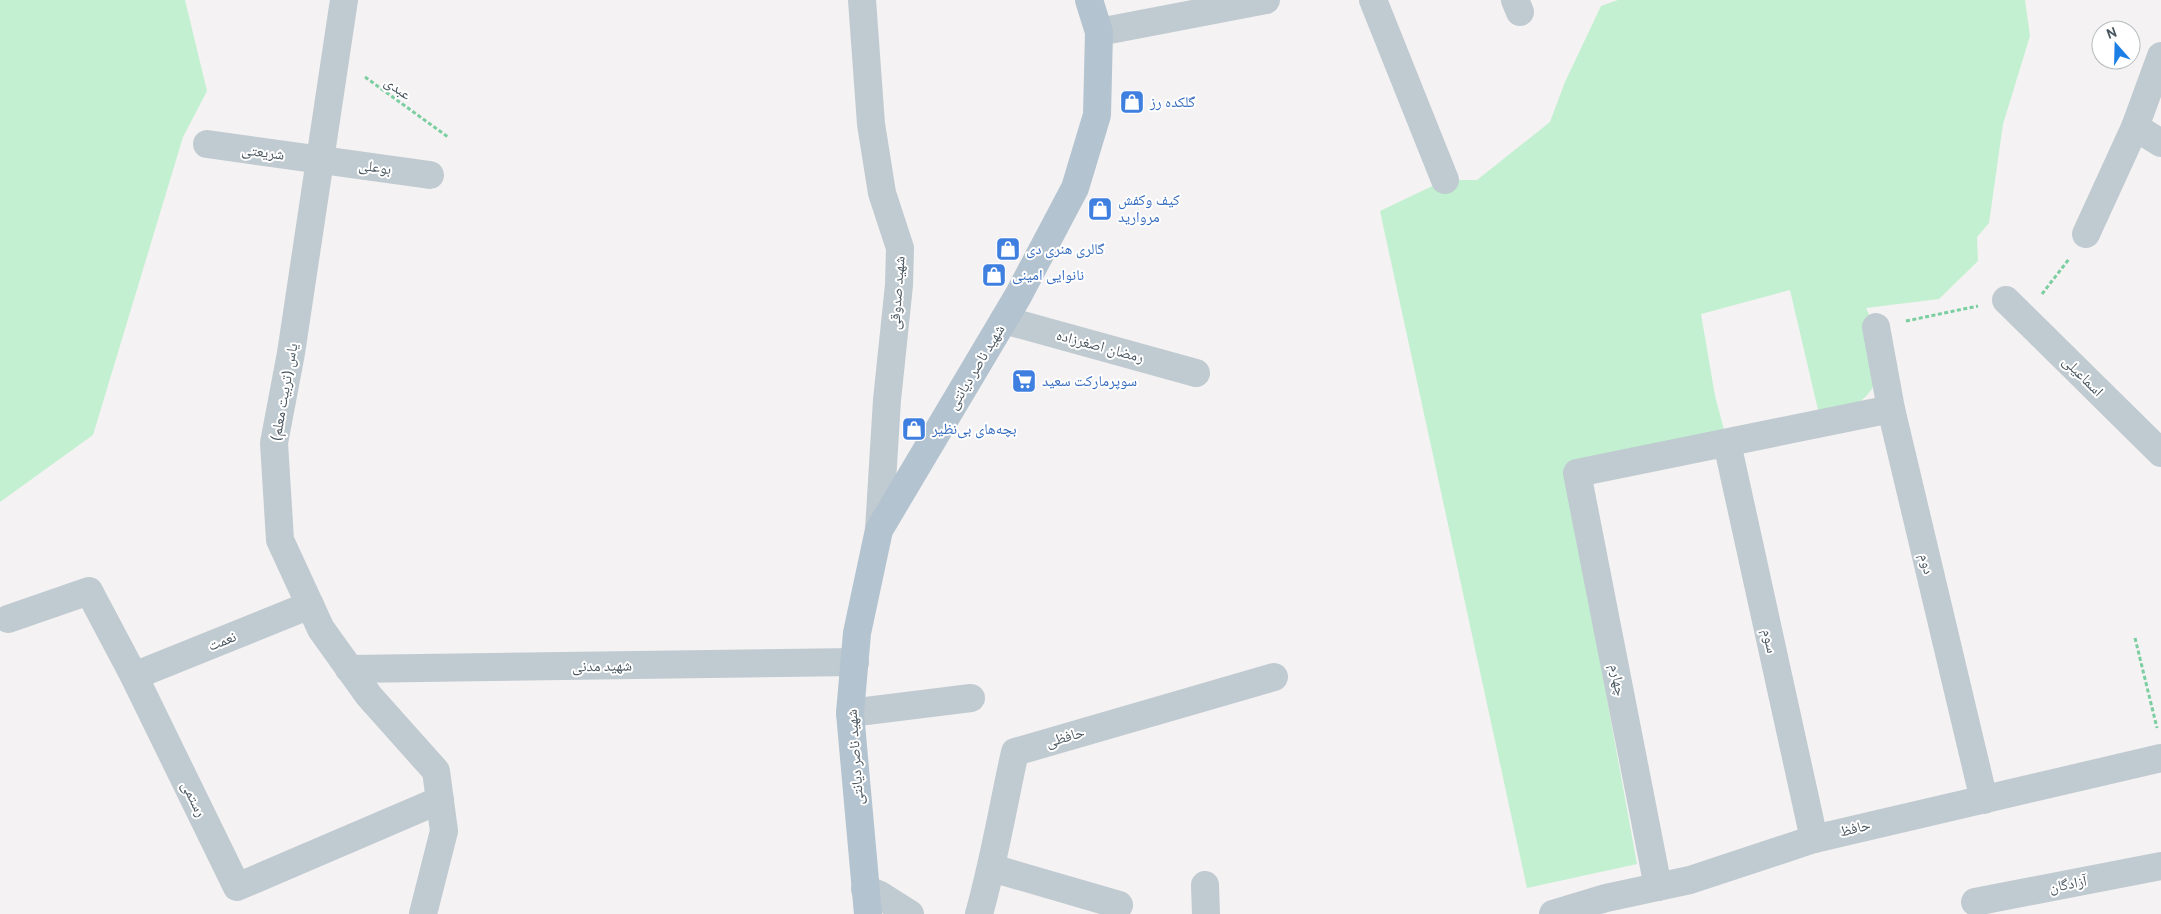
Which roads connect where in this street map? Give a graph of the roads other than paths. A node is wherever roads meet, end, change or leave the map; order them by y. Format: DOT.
graph roads {
  1 [pos="344,0"];
  2 [pos="862,0"];
  3 [pos="1089,0"];
  4 [pos="1266,0"];
  5 [pos="1374,0"];
  6 [pos="1099,32"];
  7 [pos="2161,56"];
  8 [pos="2135,127"];
  9 [pos="2161,143"];
  10 [pos="207,144"];
  11 [pos="320,159"];
  12 [pos="430,175"];
  13 [pos="1445,180"];
  14 [pos="2086,234"];
  15 [pos="2015,308"];
  16 [pos="1004,320"];
  17 [pos="1876,327"];
  18 [pos="1196,373"];
  19 [pos="1890,409"];
  20 [pos="1727,443"];
  21 [pos="2161,453"];
  22 [pos="879,530"];
  23 [pos="310,605"];
  24 [pos="8,619"];
  25 [pos="855,662"];
  26 [pos="350,670"];
  27 [pos="134,676"];
  28 [pos="1274,677"];
  29 [pos="971,698"];
  30 [pos="850,713"];
  31 [pos="2160,747"];
  32 [pos="440,800"];
  33 [pos="1984,800"];
  34 [pos="1814,838"];
  35 [pos="2161,866"];
  36 [pos="992,868"];
  37 [pos="1205,885"];
  38 [pos="1658,887"];
  39 [pos="866,902"];
  40 [pos="1975,902"];
  41 [pos="1119,905"];
  42 [pos="423,914"];
  43 [pos="910,914"];
  44 [pos="979,914"];
  45 [pos="1206,914"];
  46 [pos="1555,914"];
  1 -- 11 [label="street, یاس (تربیت معلم)"];
  2 -- 22 [label="street, شهید صدوقی"];
  3 -- 6 [label="main road, شهید ناصر دیانتی"];
  4 -- 6 [label="street"];
  5 -- 13 [label="street"];
  6 -- 16 [label="main road, شهید ناصر دیانتی"];
  7 -- 8 [label="street"];
  8 -- 9 [label="street"];
  8 -- 14 [label="street"];
  10 -- 11 [label="street, شریعتی"];
  11 -- 12 [label="street, بوعلی"];
  11 -- 23 [label="street, یاس (تربیت معلم)"];
  15 -- 21 [label="street, اسماعیلی"];
  16 -- 18 [label="street, رمضان اصغرزاده"];
  16 -- 22 [label="main road, شهید ناصر دیانتی"];
  17 -- 19 [label="street, دوم"];
  19 -- 20 [label="street"];
  19 -- 33 [label="street, دوم"];
  20 -- 34 [label="street, سوم"];
  20 -- 38 [label="street, چهارم"];
  22 -- 25 [label="main road, شهید ناصر دیانتی"];
  23 -- 26 [label="street, یاس (تربیت معلم)"];
  23 -- 27 [label="street, نعمت"];
  24 -- 27 [label="street, رستمی"];
  25 -- 26 [label="street, شهید مدنی"];
  25 -- 30 [label="main road, شهید ناصر دیانتی"];
  26 -- 32 [label="street, یاس (تربیت معلم)"];
  27 -- 32 [label="street, رستمی"];
  28 -- 36 [label="street, حافظی"];
  29 -- 30 [label="street"];
  30 -- 39 [label="main road, شهید ناصر دیانتی"];
  31 -- 33 [label="street, حافظ"];
  32 -- 42 [label="street, یاس (تربیت معلم)"];
  33 -- 34 [label="street, حافظ"];
  34 -- 38 [label="street, حافظ"];
  35 -- 40 [label="street, آزادگان"];
  36 -- 41 [label="street"];
  36 -- 44 [label="street, حافظی"];
  37 -- 45 [label="street"];
  38 -- 46 [label="street, حافظ"];
  39 -- 43 [label="street"];
}
